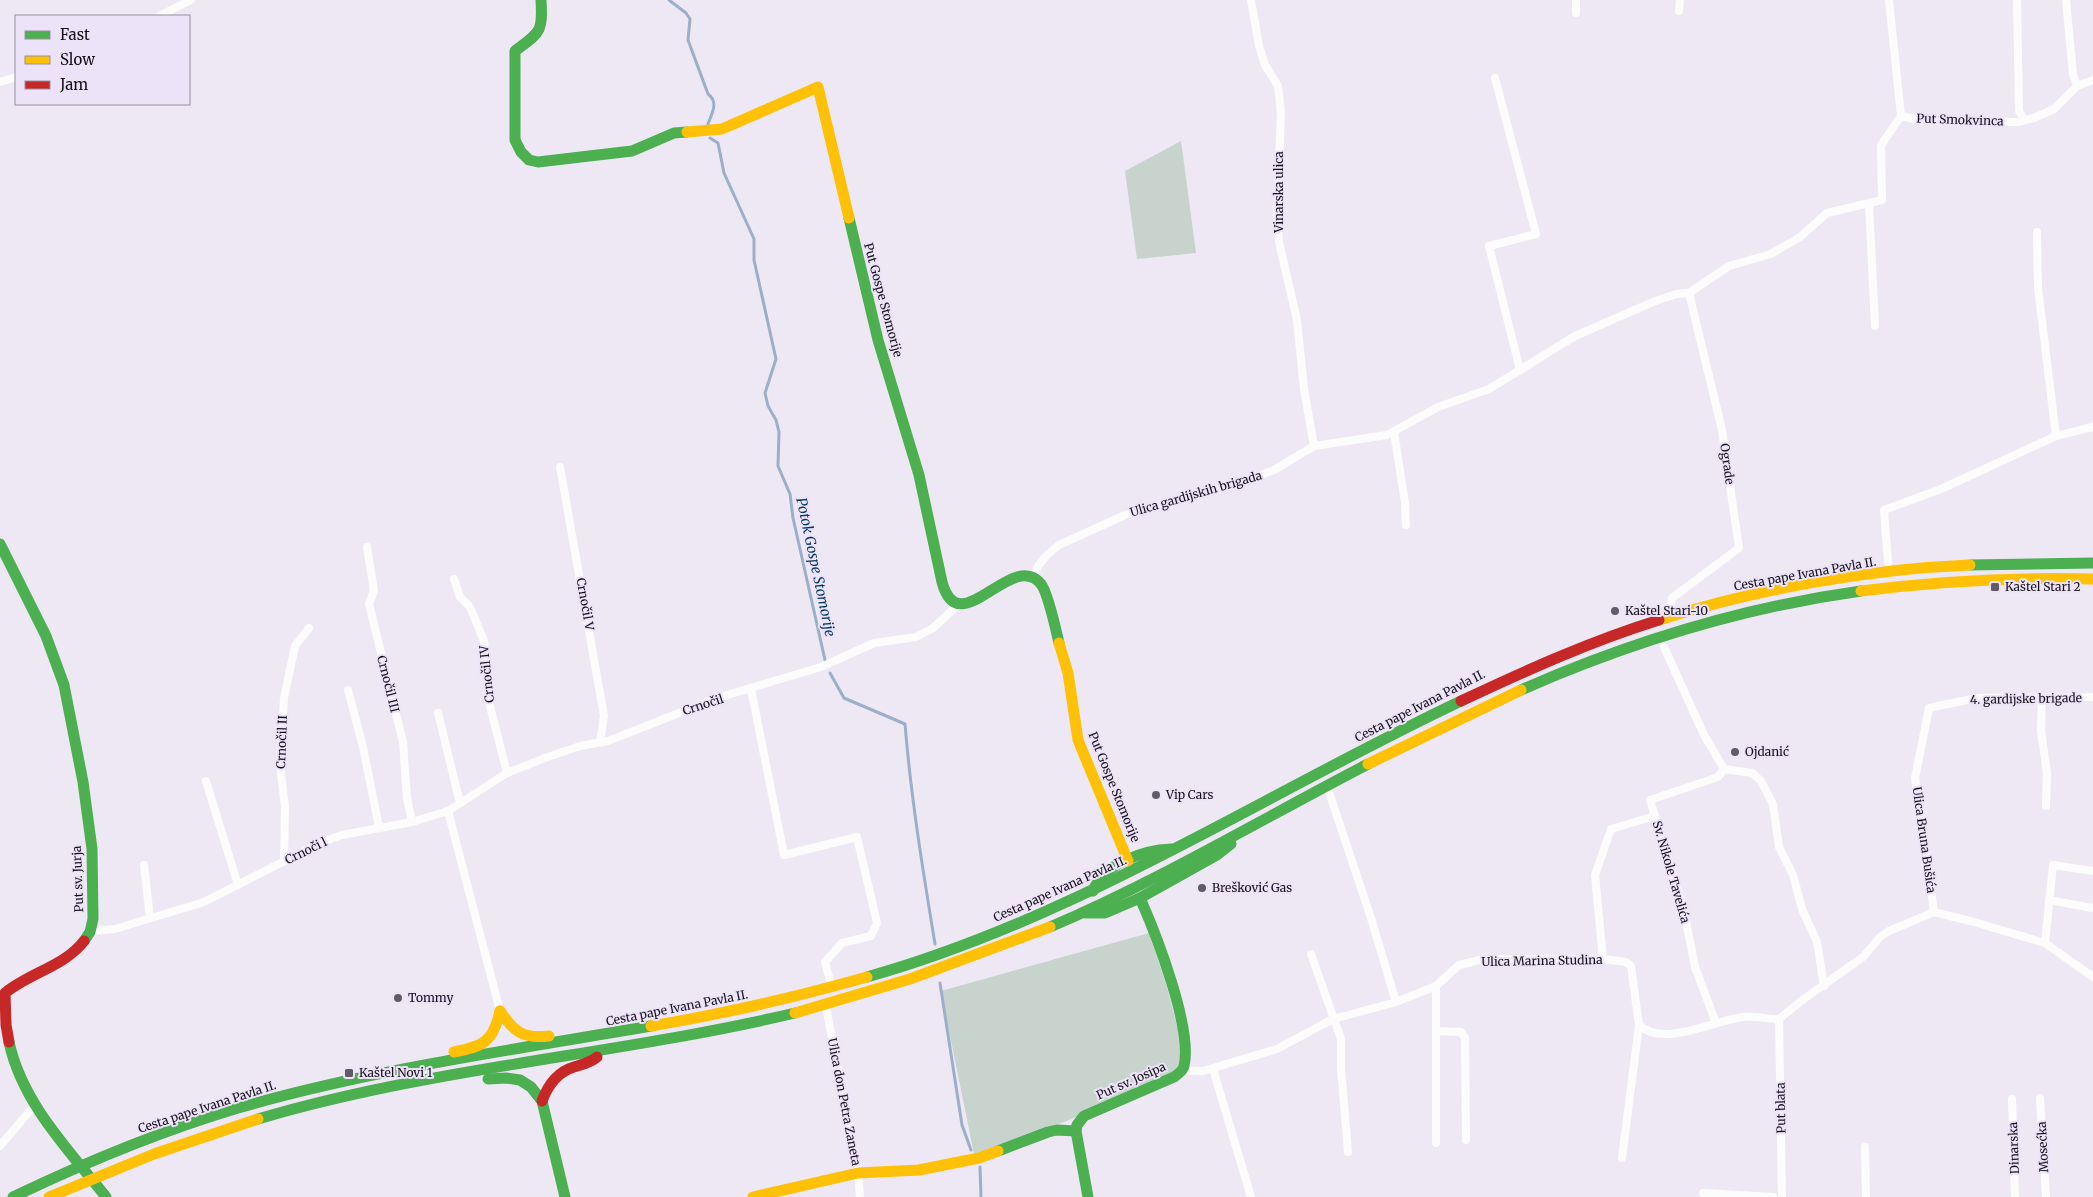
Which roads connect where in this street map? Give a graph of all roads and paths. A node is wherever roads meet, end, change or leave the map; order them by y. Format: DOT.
graph roads {
  1 [pos="191,0"];
  2 [pos="541,0"];
  3 [pos="1251,0"];
  4 [pos="1576,0"];
  5 [pos="1680,0"];
  6 [pos="1889,0"];
  7 [pos="2017,0"];
  8 [pos="2066,0"];
  9 [pos="1576,12"];
  10 [pos="1679,12"];
  11 [pos="161,15"];
  12 [pos="15,77"];
  13 [pos="1495,78"];
  14 [pos="2093,80"];
  15 [pos="0,82"];
  16 [pos="2077,86"];
  17 [pos="1901,116"];
  18 [pos="2024,120"];
  19 [pos="1869,204"];
  20 [pos="2037,232"];
  21 [pos="1689,293"];
  22 [pos="1875,326"];
  23 [pos="1520,370"];
  24 [pos="2093,427"];
  25 [pos="1394,432"];
  26 [pos="2056,436"];
  27 [pos="1314,446"];
  28 [pos="560,467"];
  29 [pos="1406,524"];
  30 [pos="0,544"];
  31 [pos="367,546"];
  32 [pos="1888,562"];
  33 [pos="2093,563"];
  34 [pos="1035,575"];
  35 [pos="454,579"];
  36 [pos="2093,579"];
  37 [pos="958,605"];
  38 [pos="1671,606"];
  39 [pos="309,628"];
  40 [pos="1664,647"];
  41 [pos="751,689"];
  42 [pos="348,690"];
  43 [pos="2093,697"];
  44 [pos="2042,698"];
  45 [pos="1929,708"];
  46 [pos="438,713"];
  47 [pos="600,742"];
  48 [pos="1724,769"];
  49 [pos="507,773"];
  50 [pos="206,780"];
  51 [pos="1327,786"];
  52 [pos="460,803"];
  53 [pos="2046,806"];
  54 [pos="448,811"];
  55 [pos="1655,816"];
  56 [pos="412,822"];
  57 [pos="379,827"];
  58 [pos="1239,833"];
  59 [pos="1179,849"];
  60 [pos="284,861"];
  61 [pos="1128,861"];
  62 [pos="144,865"];
  63 [pos="2093,871"];
  64 [pos="238,885"];
  65 [pos="1093,891"];
  66 [pos="1140,898"];
  67 [pos="2050,900"];
  68 [pos="2093,908"];
  69 [pos="1084,912"];
  70 [pos="1934,912"];
  71 [pos="150,918"];
  72 [pos="91,931"];
  73 [pos="2045,944"];
  74 [pos="1311,954"];
  75 [pos="1603,959"];
  76 [pos="2093,977"];
  77 [pos="1436,986"];
  78 [pos="1824,986"];
  79 [pos="832,988"];
  80 [pos="3,992"];
  81 [pos="1396,1002"];
  82 [pos="826,1007"];
  83 [pos="500,1011"];
  84 [pos="1333,1020"];
  85 [pos="1779,1020"];
  86 [pos="1716,1023"];
  87 [pos="1639,1025"];
  88 [pos="1436,1031"];
  89 [pos="578,1040"];
  90 [pos="601,1052"];
  91 [pos="433,1064"];
  92 [pos="1183,1068"];
  93 [pos="1212,1069"];
  94 [pos="452,1077"];
  95 [pos="2040,1098"];
  96 [pos="2012,1099"];
  97 [pos="542,1101"];
  98 [pos="34,1106"];
  99 [pos="1076,1131"];
  100 [pos="1466,1140"];
  101 [pos="1436,1143"];
  102 [pos="0,1146"];
  103 [pos="1865,1147"];
  104 [pos="1348,1152"];
  105 [pos="1622,1158"];
  106 [pos="858,1174"];
  107 [pos="98,1180"];
  108 [pos="1703,1193"];
  109 [pos="13,1197"];
  110 [pos="49,1197"];
  111 [pos="106,1197"];
  112 [pos="565,1197"];
  113 [pos="753,1197"];
  114 [pos="860,1197"];
  115 [pos="1088,1197"];
  116 [pos="1251,1197"];
  117 [pos="1773,1197"];
  118 [pos="1782,1197"];
  119 [pos="1866,1197"];
  120 [pos="2015,1197"];
  121 [pos="2046,1197"];
  1 -- 11 [label="street"];
  2 -- 37 [label="main road, Put Gospe Stomorije"];
  3 -- 27 [label="street, Vinarska ulica"];
  4 -- 9 [label="street"];
  5 -- 10 [label="street"];
  6 -- 17 [label="street, Put Smokvinca"];
  7 -- 18 [label="street"];
  8 -- 16 [label="street"];
  12 -- 15 [label="street"];
  13 -- 23 [label="street"];
  14 -- 16 [label="street, Put Smokvinca"];
  16 -- 18 [label="street, Put Smokvinca"];
  17 -- 18 [label="street, Put Smokvinca"];
  17 -- 19 [label="street"];
  19 -- 21 [label="street, Ulica gardijskih brigada"];
  19 -- 22 [label="street"];
  20 -- 26 [label="street"];
  21 -- 23 [label="street, Ulica gardijskih brigada"];
  21 -- 38 [label="street, Ograde"];
  23 -- 25 [label="street, Ulica gardijskih brigada"];
  24 -- 26 [label="street"];
  25 -- 27 [label="street, Ulica gardijskih brigada"];
  25 -- 29 [label="street"];
  26 -- 32 [label="street"];
  27 -- 34 [label="street, Ulica gardijskih brigada"];
  28 -- 47 [label="street, Crnočil V"];
  30 -- 72 [label="main road, Put sv. Jurja"];
  31 -- 56 [label="street, Crnočil III"];
  33 -- 59 [label="main road, Cesta pape Ivana Pavla II."];
  34 -- 37 [label="main road"];
  34 -- 61 [label="main road, Put Gospe Stomorije"];
  35 -- 49 [label="street, Crnočil IV"];
  36 -- 51 [label="main road"];
  37 -- 41 [label="street, Crnočil"];
  39 -- 60 [label="street, Crnočil II"];
  40 -- 48 [label="street"];
  41 -- 47 [label="street, Crnočil"];
  41 -- 79 [label="street"];
  42 -- 57 [label="street"];
  43 -- 44 [label="street, 4. gardijske brigade"];
  44 -- 45 [label="street, 4. gardijske brigade"];
  44 -- 53 [label="street"];
  45 -- 70 [label="street, Ulica Bruna Bušića"];
  46 -- 52 [label="street"];
  47 -- 49 [label="street, Crnočil"];
  48 -- 55 [label="street, Sv. Nikole Tavelića"];
  48 -- 78 [label="street"];
  49 -- 52 [label="street, Crnočil"];
  50 -- 64 [label="street"];
  51 -- 58 [label="main road"];
  51 -- 81 [label="street"];
  52 -- 54 [label="street, Crnočil"];
  54 -- 56 [label="street, Crnoči l"];
  54 -- 83 [label="street"];
  55 -- 75 [label="street"];
  55 -- 86 [label="street, Sv. Nikole Tavelića"];
  56 -- 57 [label="street, Crnoči l"];
  57 -- 60 [label="street, Crnoči l"];
  58 -- 66 [label="main road"];
  58 -- 69 [label="main road"];
  59 -- 61 [label="main road"];
  59 -- 65 [label="main road, Cesta pape Ivana Pavla II."];
  60 -- 64 [label="street, Crnoči l"];
  61 -- 65 [label="main road"];
  62 -- 71 [label="street"];
  63 -- 67 [label="street"];
  64 -- 71 [label="street, Crnoči l"];
  65 -- 79 [label="main road, Cesta pape Ivana Pavla II."];
  66 -- 69 [label="main road"];
  66 -- 92 [label="main road, Put sv. Josipa"];
  67 -- 68 [label="street"];
  67 -- 73 [label="street"];
  69 -- 82 [label="main road"];
  70 -- 73 [label="street"];
  70 -- 78 [label="street"];
  71 -- 72 [label="street, Crnoči l"];
  72 -- 80 [label="main road"];
  73 -- 76 [label="street"];
  74 -- 84 [label="street"];
  75 -- 77 [label="street, Ulica Marina Studina"];
  75 -- 87 [label="street, Ulica Marina Studina"];
  77 -- 81 [label="street, Ulica Marina Studina"];
  77 -- 88 [label="street"];
  78 -- 85 [label="street"];
  79 -- 89 [label="main road, Cesta pape Ivana Pavla II."];
  80 -- 98 [label="main road"];
  81 -- 84 [label="street, Ulica Marina Studina"];
  82 -- 90 [label="main road"];
  82 -- 106 [label="street, Ulica don Petra Zaneta"];
  83 -- 89 [label="main road"];
  83 -- 91 [label="main road"];
  84 -- 93 [label="street, Ulica Marina Studina"];
  84 -- 104 [label="street"];
  85 -- 86 [label="street"];
  85 -- 118 [label="street, Put blata"];
  86 -- 87 [label="street"];
  87 -- 105 [label="street"];
  88 -- 100 [label="street"];
  88 -- 101 [label="street"];
  89 -- 91 [label="main road, Cesta pape Ivana Pavla II."];
  90 -- 94 [label="main road"];
  90 -- 97 [label="main road"];
  91 -- 109 [label="main road, Cesta pape Ivana Pavla II."];
  92 -- 93 [label="street, Ulica Marina Studina"];
  92 -- 99 [label="main road, Put sv. Josipa"];
  93 -- 116 [label="street"];
  94 -- 97 [label="main road"];
  94 -- 107 [label="main road"];
  95 -- 121 [label="street, Mosećka"];
  96 -- 120 [label="street, Dinarska"];
  97 -- 112 [label="main road"];
  98 -- 102 [label="street"];
  98 -- 107 [label="main road"];
  99 -- 106 [label="main road"];
  99 -- 115 [label="main road"];
  103 -- 119 [label="street"];
  106 -- 113 [label="main road"];
  106 -- 114 [label="street, Ulica don Petra Zaneta"];
  107 -- 110 [label="main road"];
  107 -- 111 [label="main road"];
  108 -- 117 [label="street"];
}
